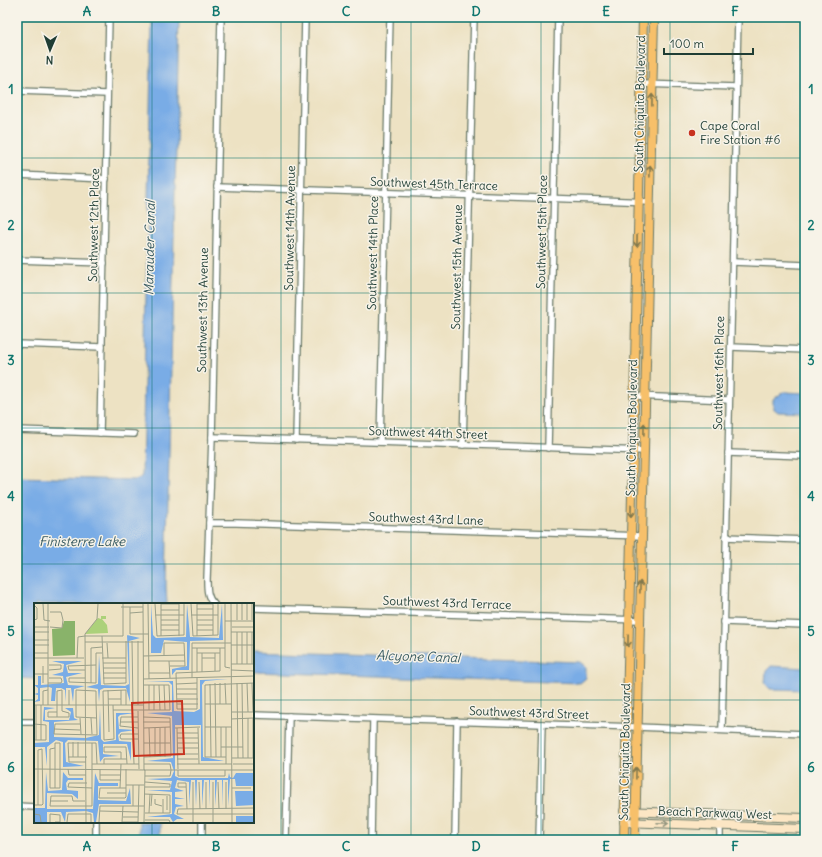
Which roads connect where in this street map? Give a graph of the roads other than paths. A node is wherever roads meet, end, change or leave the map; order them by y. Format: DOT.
graph roads {
  1 [pos="109,17"];
  2 [pos="221,17"];
  3 [pos="305,17"];
  4 [pos="390,17"];
  5 [pos="474,17"];
  6 [pos="558,17"];
  7 [pos="642,17"];
  8 [pos="654,17"];
  9 [pos="738,17"];
  10 [pos="641,84"];
  11 [pos="652,84"];
  12 [pos="736,87"];
  13 [pos="17,91"];
  14 [pos="108,94"];
  15 [pos="17,175"];
  16 [pos="106,179"];
  17 [pos="217,187"];
  18 [pos="302,190"];
  19 [pos="386,193"];
  20 [pos="470,196"];
  21 [pos="554,199"];
  22 [pos="638,202"];
  23 [pos="649,202"];
  24 [pos="17,260"];
  25 [pos="733,262"];
  26 [pos="104,263"];
  27 [pos="805,265"];
  28 [pos="17,344"];
  29 [pos="102,347"];
  30 [pos="731,348"];
  31 [pos="805,350"];
  32 [pos="634,396"];
  33 [pos="645,397"];
  34 [pos="729,400"];
  35 [pos="17,430"];
  36 [pos="100,432"];
  37 [pos="134,434"];
  38 [pos="212,437"];
  39 [pos="296,440"];
  40 [pos="380,442"];
  41 [pos="464,445"];
  42 [pos="548,448"];
  43 [pos="632,451"];
  44 [pos="644,451"];
  45 [pos="728,453"];
  46 [pos="805,456"];
  47 [pos="209,523"];
  48 [pos="630,536"];
  49 [pos="642,536"];
  50 [pos="726,537"];
  51 [pos="805,540"];
  52 [pos="213,603"];
  53 [pos="254,608"];
  54 [pos="629,620"];
  55 [pos="640,620"];
  56 [pos="724,622"];
  57 [pos="805,625"];
  58 [pos="254,715"];
  59 [pos="289,716"];
  60 [pos="373,719"];
  61 [pos="457,721"];
  62 [pos="17,722"];
  63 [pos="34,722"];
  64 [pos="542,724"];
  65 [pos="626,727"];
  66 [pos="637,727"];
  67 [pos="722,730"];
  68 [pos="805,734"];
  69 [pos="17,806"];
  70 [pos="34,806"];
  71 [pos="624,811"];
  72 [pos="635,812"];
  73 [pos="720,815"];
  74 [pos="805,818"];
  75 [pos="624,822"];
  76 [pos="96,823"];
  77 [pos="202,823"];
  78 [pos="635,823"];
  79 [pos="720,825"];
  80 [pos="805,829"];
  81 [pos="96,840"];
  82 [pos="202,840"];
  83 [pos="286,840"];
  84 [pos="371,840"];
  85 [pos="455,840"];
  86 [pos="539,840"];
  87 [pos="624,840"];
  88 [pos="635,840"];
  89 [pos="720,840"];
  90 [pos="804,840"];
  1 -- 14 [label="street, Southwest 12th Place"];
  2 -- 17 [label="street, Southwest 13th Avenue"];
  3 -- 18 [label="street, Southwest 14th Avenue"];
  4 -- 19 [label="street, Southwest 14th Place"];
  5 -- 20 [label="street, Southwest 15th Avenue"];
  6 -- 21 [label="street, Southwest 15th Place"];
  7 -- 10 [label="main road, South Chiquita Boulevard"];
  8 -- 11 [label="main road, South Chiquita Boulevard"];
  9 -- 12 [label="street, Southwest 16th Place"];
  10 -- 11 [label="street"];
  10 -- 22 [label="main road, South Chiquita Boulevard"];
  11 -- 12 [label="street"];
  23 -- 11 [label="main road, South Chiquita Boulevard, one-way"];
  12 -- 25 [label="street, Southwest 16th Place"];
  13 -- 14 [label="street"];
  14 -- 16 [label="street, Southwest 12th Place"];
  15 -- 16 [label="street"];
  16 -- 26 [label="street, Southwest 12th Place"];
  17 -- 18 [label="street, Southwest 45th Terrace"];
  17 -- 38 [label="street, Southwest 13th Avenue"];
  18 -- 19 [label="street, Southwest 45th Terrace"];
  18 -- 39 [label="street, Southwest 14th Avenue"];
  19 -- 20 [label="street, Southwest 45th Terrace"];
  19 -- 40 [label="street, Southwest 14th Place"];
  20 -- 21 [label="street, Southwest 45th Terrace"];
  20 -- 41 [label="street, Southwest 15th Avenue"];
  21 -- 22 [label="street, Southwest 45th Terrace"];
  21 -- 42 [label="street, Southwest 15th Place"];
  22 -- 23 [label="street, Southwest 45th Terrace"];
  22 -- 32 [label="main road, South Chiquita Boulevard, one-way"];
  23 -- 33 [label="main road, South Chiquita Boulevard"];
  24 -- 26 [label="street"];
  25 -- 27 [label="street"];
  25 -- 30 [label="street, Southwest 16th Place"];
  26 -- 29 [label="street, Southwest 12th Place"];
  28 -- 29 [label="street"];
  29 -- 36 [label="street, Southwest 12th Place"];
  30 -- 31 [label="street"];
  30 -- 34 [label="street, Southwest 16th Place"];
  32 -- 33 [label="street"];
  32 -- 43 [label="main road, South Chiquita Boulevard"];
  33 -- 34 [label="street"];
  44 -- 33 [label="main road, South Chiquita Boulevard, one-way"];
  34 -- 45 [label="street, Southwest 16th Place"];
  35 -- 36 [label="street"];
  36 -- 37 [label="street"];
  38 -- 39 [label="street, Southwest 44th Street"];
  38 -- 47 [label="street, Southwest 13th Avenue"];
  39 -- 40 [label="street, Southwest 44th Street"];
  40 -- 41 [label="street, Southwest 44th Street"];
  41 -- 42 [label="street, Southwest 44th Street"];
  42 -- 43 [label="street, Southwest 44th Street"];
  43 -- 44 [label="street, Southwest 44th Street"];
  43 -- 48 [label="main road, South Chiquita Boulevard, one-way"];
  44 -- 49 [label="main road, South Chiquita Boulevard"];
  45 -- 46 [label="street"];
  45 -- 50 [label="street, Southwest 16th Place"];
  47 -- 48 [label="street, Southwest 43rd Lane"];
  47 -- 52 [label="street, Southwest 13th Avenue"];
  48 -- 49 [label="street, Southwest 43rd Lane"];
  48 -- 54 [label="main road, South Chiquita Boulevard"];
  55 -- 49 [label="main road, South Chiquita Boulevard, one-way"];
  50 -- 51 [label="street"];
  50 -- 56 [label="street, Southwest 16th Place"];
  53 -- 54 [label="street, Southwest 43rd Terrace"];
  54 -- 55 [label="street, Southwest 43rd Terrace"];
  54 -- 65 [label="main road, South Chiquita Boulevard, one-way"];
  55 -- 66 [label="main road, South Chiquita Boulevard"];
  56 -- 57 [label="street"];
  56 -- 67 [label="street, Southwest 16th Place"];
  58 -- 59 [label="street, Southwest 43rd Street"];
  59 -- 60 [label="street, Southwest 43rd Street"];
  59 -- 83 [label="street"];
  60 -- 61 [label="street, Southwest 43rd Street"];
  60 -- 84 [label="street"];
  61 -- 64 [label="street, Southwest 43rd Street"];
  61 -- 85 [label="street"];
  62 -- 63 [label="street"];
  64 -- 65 [label="street, Southwest 43rd Street"];
  64 -- 86 [label="street"];
  65 -- 66 [label="street, Southwest 43rd Street"];
  65 -- 71 [label="main road, South Chiquita Boulevard"];
  66 -- 67 [label="street, Southwest 43rd Street"];
  72 -- 66 [label="main road, South Chiquita Boulevard, one-way"];
  67 -- 68 [label="street, Southwest 43rd Street"];
  69 -- 70 [label="street"];
  71 -- 72 [label="street, Beach Parkway West"];
  71 -- 75 [label="main road, South Chiquita Boulevard"];
  72 -- 73 [label="street, Beach Parkway West"];
  72 -- 78 [label="main road, South Chiquita Boulevard"];
  73 -- 74 [label="street, Beach Parkway West"];
  73 -- 79 [label="street"];
  74 -- 80 [label="street"];
  75 -- 78 [label="street, Beach Parkway West"];
  75 -- 87 [label="main road, South Chiquita Boulevard"];
  76 -- 81 [label="street"];
  77 -- 82 [label="street"];
  78 -- 79 [label="street, Beach Parkway West, one-way"];
  78 -- 88 [label="main road, South Chiquita Boulevard"];
  79 -- 80 [label="street, Beach Parkway West"];
  79 -- 89 [label="street"];
  80 -- 90 [label="street"];
}
